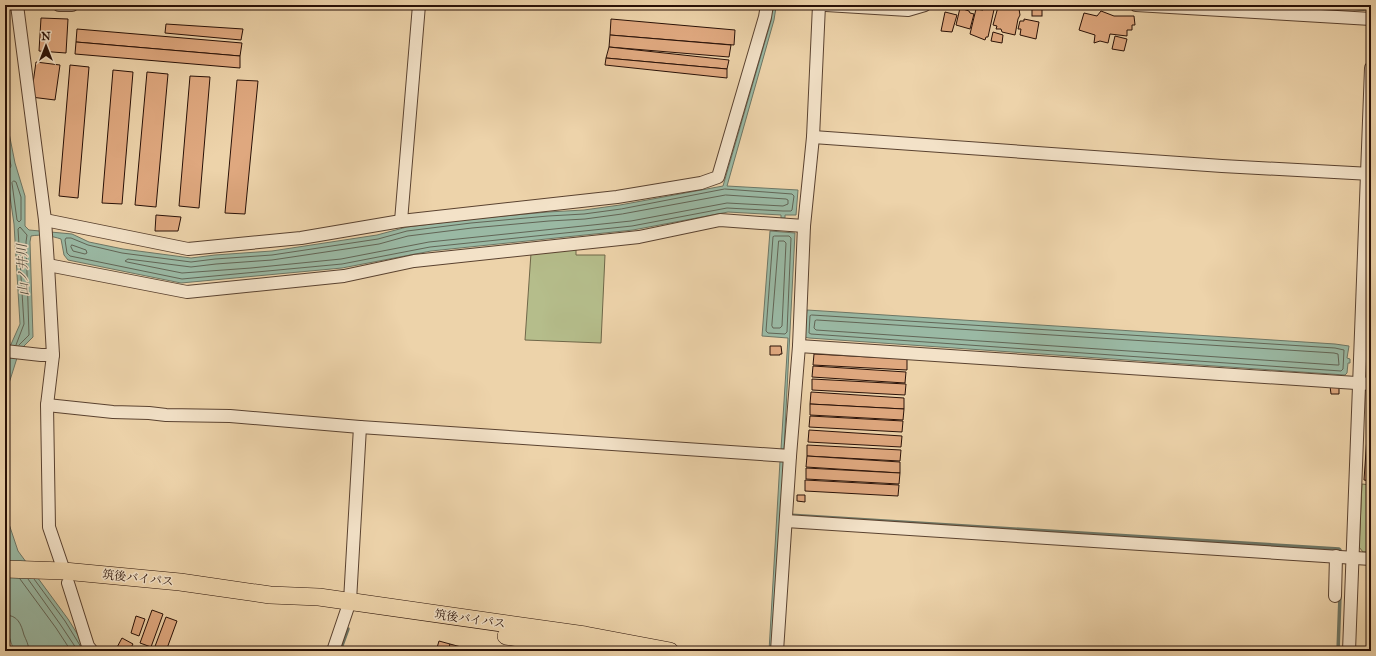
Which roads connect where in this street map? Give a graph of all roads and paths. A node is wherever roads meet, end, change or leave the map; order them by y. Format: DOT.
graph roads {
  1 [pos="17,5"];
  2 [pos="59,5"];
  3 [pos="72,5"];
  4 [pos="419,5"];
  5 [pos="766,5"];
  6 [pos="819,5"];
  7 [pos="826,5"];
  8 [pos="925,5"];
  9 [pos="1136,5"];
  10 [pos="1221,8"];
  11 [pos="1371,19"];
  12 [pos="1371,68"];
  13 [pos="812,137"];
  14 [pos="1369,174"];
  15 [pos="45,220"];
  16 [pos="401,221"];
  17 [pos="804,226"];
  18 [pos="48,265"];
  19 [pos="799,342"];
  20 [pos="5,351"];
  21 [pos="47,355"];
  22 [pos="1358,382"];
  23 [pos="1371,384"];
  24 [pos="47,405"];
  25 [pos="360,427"];
  26 [pos="790,456"];
  27 [pos="786,521"];
  28 [pos="1336,556"];
  29 [pos="1353,557"];
  30 [pos="1371,559"];
  31 [pos="5,569"];
  32 [pos="64,575"];
  33 [pos="1335,596"];
  34 [pos="348,607"];
  35 [pos="92,651"];
  36 [pos="333,651"];
  37 [pos="608,651"];
  38 [pos="670,651"];
  39 [pos="777,651"];
  40 [pos="1349,651"];
  1 -- 15 [label="street"];
  2 -- 3 [label="street"];
  4 -- 16 [label="street"];
  5 -- 16 [label="street"];
  6 -- 13 [label="street"];
  7 -- 8 [label="street"];
  9 -- 10 [label="street"];
  10 -- 11 [label="street"];
  12 -- 14 [label="street"];
  13 -- 14 [label="street"];
  13 -- 17 [label="street"];
  14 -- 22 [label="street"];
  15 -- 16 [label="street"];
  15 -- 18 [label="street"];
  17 -- 18 [label="street"];
  17 -- 19 [label="street"];
  18 -- 21 [label="street"];
  19 -- 22 [label="street"];
  19 -- 26 [label="street"];
  20 -- 21 [label="street"];
  21 -- 24 [label="street"];
  22 -- 23 [label="street"];
  22 -- 29 [label="street"];
  24 -- 25 [label="street"];
  24 -- 32 [label="street"];
  25 -- 26 [label="street"];
  25 -- 34 [label="street"];
  26 -- 27 [label="street"];
  27 -- 28 [label="street"];
  27 -- 39 [label="street"];
  28 -- 29 [label="street"];
  28 -- 33 [label="street"];
  29 -- 30 [label="street"];
  29 -- 40 [label="street"];
  31 -- 32 [label="highway, 筑後バイパス"];
  32 -- 34 [label="highway, 筑後バイパス"];
  32 -- 35 [label="street"];
  34 -- 36 [label="street"];
  34 -- 37 [label="highway, 筑後バイパス"];
  34 -- 38 [label="highway, 筑後バイパス"];
}
